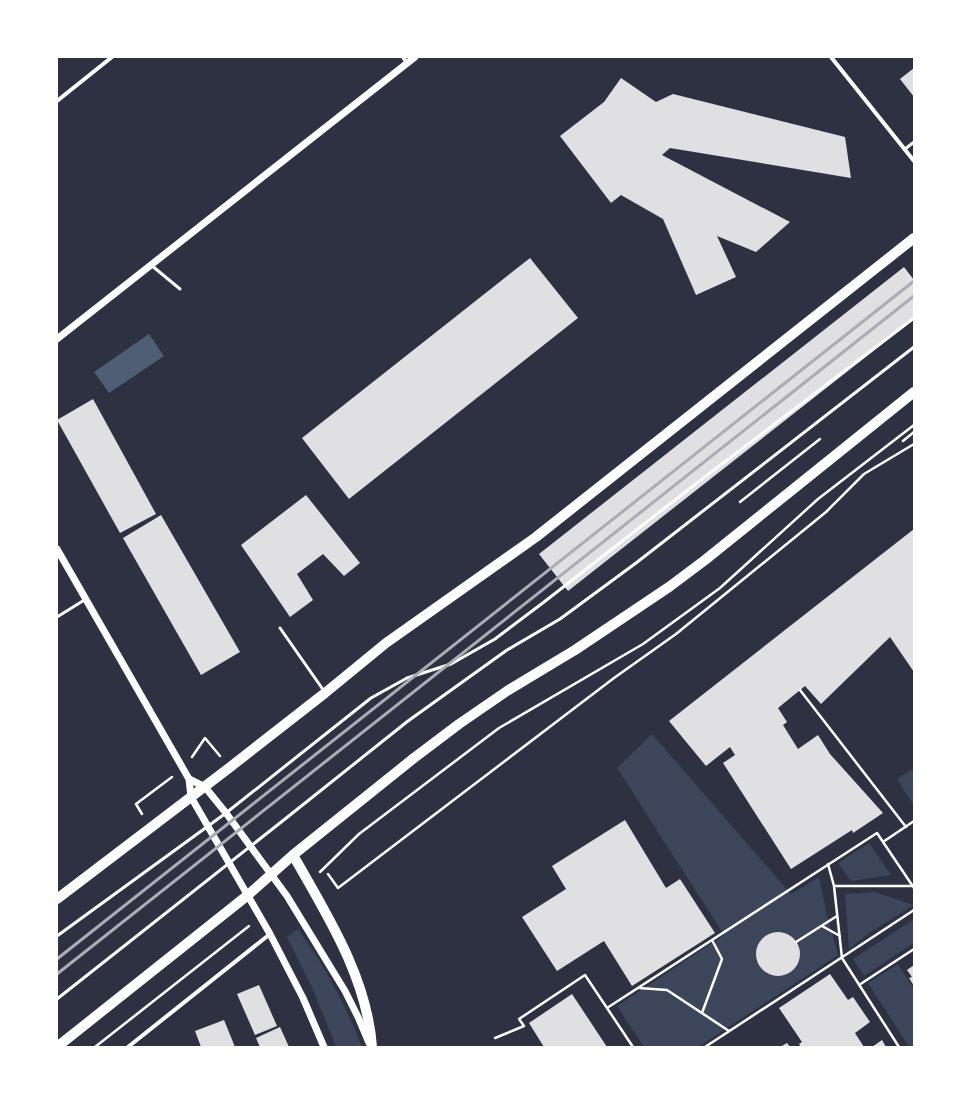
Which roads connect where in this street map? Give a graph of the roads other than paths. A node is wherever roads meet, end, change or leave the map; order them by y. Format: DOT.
graph roads {
  1 [pos="112,57"];
  2 [pos="415,57"];
  3 [pos="832,57"];
  4 [pos="405,60"];
  5 [pos="57,101"];
  6 [pos="914,142"];
  7 [pos="905,149"];
  8 [pos="914,161"];
  9 [pos="914,238"];
  10 [pos="151,265"];
  11 [pos="180,289"];
  12 [pos="914,318"];
  13 [pos="57,339"];
  14 [pos="914,347"];
  15 [pos="914,392"];
  16 [pos="57,549"];
  17 [pos="86,599"];
  18 [pos="57,617"];
  19 [pos="280,628"];
  20 [pos="325,693"];
  21 [pos="189,779"];
  22 [pos="205,787"];
  23 [pos="191,797"];
  24 [pos="226,813"];
  25 [pos="208,827"];
  26 [pos="250,846"];
  27 [pos="293,855"];
  28 [pos="229,863"];
  29 [pos="271,874"];
  30 [pos="248,895"];
  31 [pos="57,899"];
  32 [pos="270,934"];
  33 [pos="57,936"];
  34 [pos="57,999"];
  35 [pos="57,1047"];
  36 [pos="128,1047"];
  37 [pos="324,1047"];
  38 [pos="371,1047"];
  1 -- 5 [label="street"];
  2 -- 4 [label="street"];
  3 -- 7 [label="street"];
  4 -- 10 [label="street"];
  6 -- 7 [label="lane"];
  7 -- 8 [label="street"];
  9 -- 20 [label="main road"];
  10 -- 11 [label="lane"];
  10 -- 13 [label="street"];
  12 -- 24 [label="lane"];
  14 -- 26 [label="lane"];
  15 -- 27 [label="main road"];
  16 -- 17 [label="street"];
  17 -- 18 [label="lane"];
  17 -- 21 [label="street"];
  19 -- 20 [label="lane"];
  20 -- 22 [label="main road"];
  21 -- 22 [label="street"];
  21 -- 23 [label="street"];
  22 -- 23 [label="main road"];
  22 -- 24 [label="street"];
  23 -- 25 [label="street"];
  23 -- 31 [label="main road"];
  24 -- 25 [label="lane"];
  24 -- 26 [label="street"];
  25 -- 28 [label="street"];
  25 -- 33 [label="lane"];
  26 -- 28 [label="lane"];
  26 -- 29 [label="street"];
  27 -- 29 [label="main road"];
  27 -- 38 [label="main road"];
  28 -- 30 [label="street"];
  28 -- 34 [label="lane"];
  29 -- 30 [label="main road"];
  29 -- 38 [label="street"];
  30 -- 32 [label="street"];
  30 -- 35 [label="main road"];
  32 -- 36 [label="street"];
  32 -- 37 [label="street"];
}
